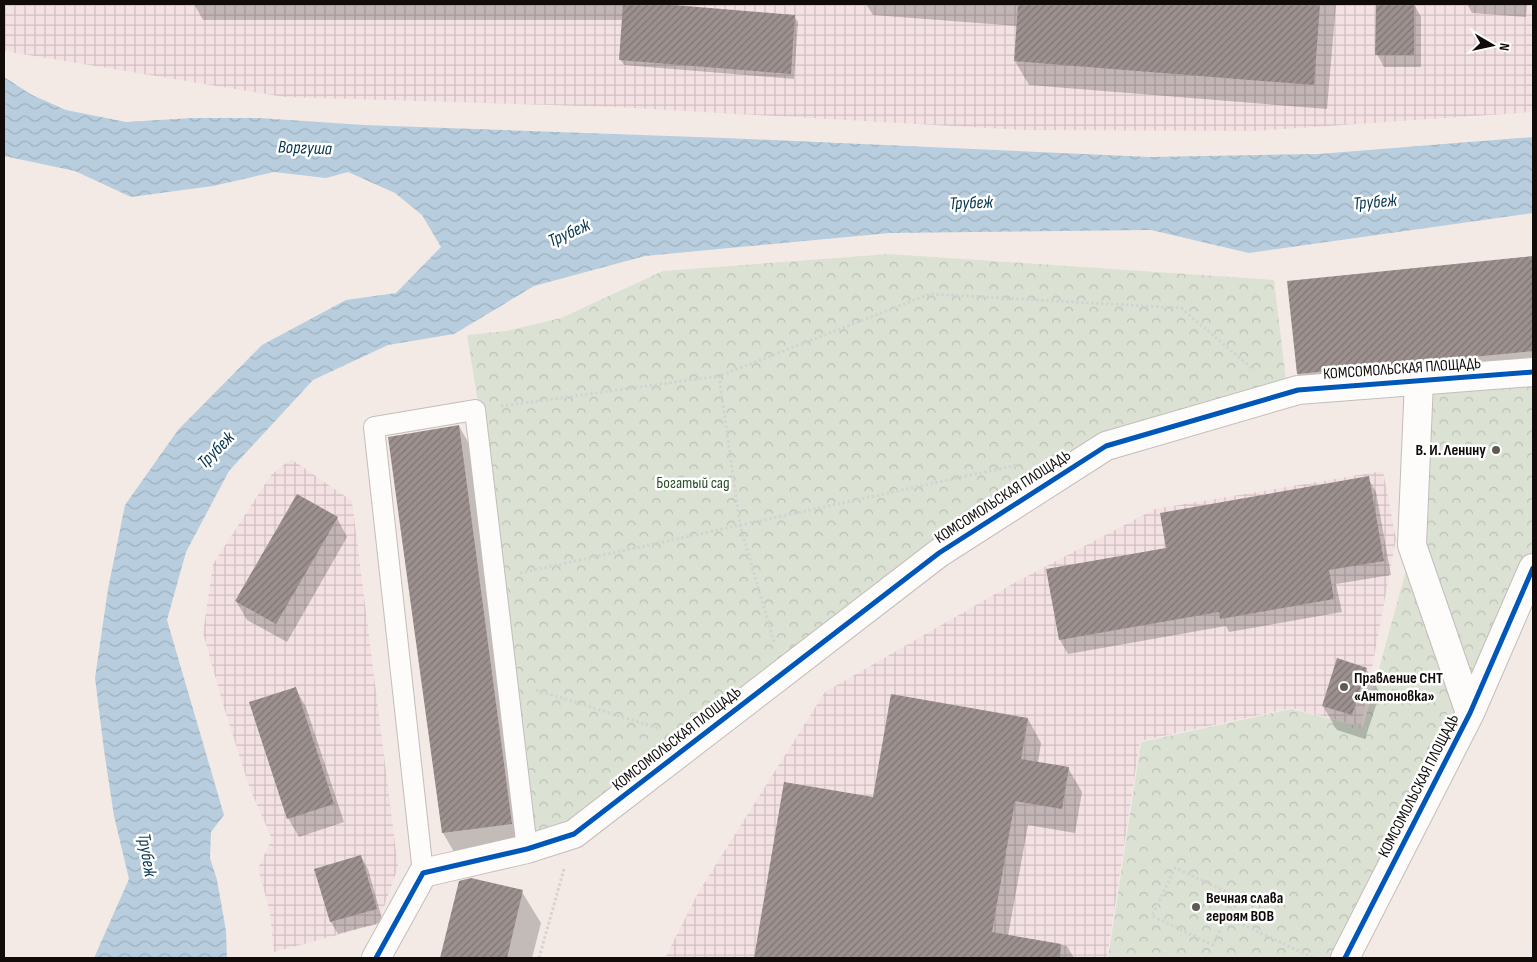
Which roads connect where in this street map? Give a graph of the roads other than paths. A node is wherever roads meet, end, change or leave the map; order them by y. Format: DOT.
graph roads {
  1 [pos="1533,372"];
  2 [pos="1419,381"];
  3 [pos="1533,568"];
  4 [pos="1470,713"];
  5 [pos="527,849"];
  6 [pos="423,873"];
  7 [pos="376,958"];
  8 [pos="1346,958"];
  1 -- 2 [label="street, КОМСОМОЛЬСКАЯ ПЛОЩАДЬ"];
  2 -- 4 [label="street"];
  2 -- 5 [label="street, КОМСОМОЛЬСКАЯ ПЛОЩАДЬ"];
  3 -- 4 [label="street, КОМСОМОЛЬСКАЯ ПЛОЩАДЬ"];
  4 -- 8 [label="street, КОМСОМОЛЬСКАЯ ПЛОЩАДЬ"];
  5 -- 6 [label="street, КОМСОМОЛЬСКАЯ ПЛОЩАДЬ"];
  5 -- 6 [label="lane"];
  6 -- 7 [label="street"];
}
